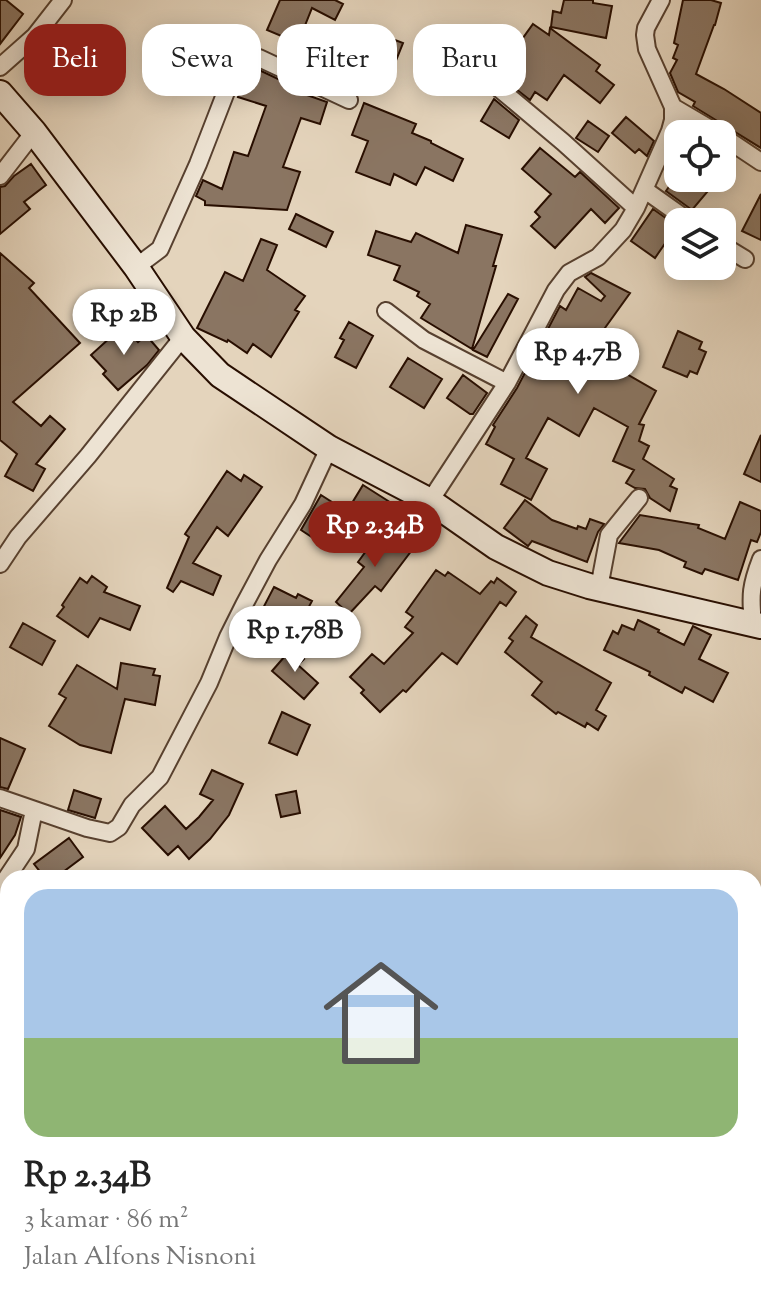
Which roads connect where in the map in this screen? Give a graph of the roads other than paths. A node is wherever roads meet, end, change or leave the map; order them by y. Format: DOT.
graph roads {
  1 [pos="63,0"];
  2 [pos="661,0"];
  3 [pos="0,67"];
  4 [pos="0,93"];
  5 [pos="508,96"];
  6 [pos="349,100"];
  7 [pos="673,107"];
  8 [pos="695,120"];
  9 [pos="34,132"];
  10 [pos="736,145"];
  11 [pos="761,162"];
  12 [pos="0,176"];
  13 [pos="645,190"];
  14 [pos="636,208"];
  15 [pos="670,208"];
  16 [pos="736,254"];
  17 [pos="745,259"];
  18 [pos="136,267"];
  19 [pos="386,311"];
  20 [pos="183,337"];
  21 [pos="507,383"];
  22 [pos="329,448"];
  23 [pos="639,498"];
  24 [pos="430,501"];
  25 [pos="761,559"];
  26 [pos="0,564"];
  27 [pos="599,588"];
  28 [pos="757,624"];
  29 [pos="0,798"];
  30 [pos="34,810"];
  31 [pos="12,870"];
  1 -- 3 [label="street"];
  2 -- 7 [label="street"];
  4 -- 9 [label="main road"];
  5 -- 14 [label="street"];
  6 -- 18 [label="street"];
  7 -- 8 [label="street"];
  7 -- 13 [label="street"];
  9 -- 12 [label="street"];
  9 -- 18 [label="main road"];
  10 -- 11 [label="street"];
  13 -- 14 [label="street"];
  13 -- 15 [label="street"];
  14 -- 21 [label="street"];
  16 -- 17 [label="street"];
  18 -- 20 [label="main road"];
  19 -- 21 [label="street"];
  20 -- 22 [label="main road"];
  20 -- 26 [label="street"];
  21 -- 24 [label="street"];
  22 -- 24 [label="main road"];
  22 -- 30 [label="street"];
  23 -- 27 [label="street"];
  24 -- 27 [label="main road"];
  25 -- 28 [label="street"];
  27 -- 28 [label="main road"];
  29 -- 30 [label="street"];
  30 -- 31 [label="street"];
}
